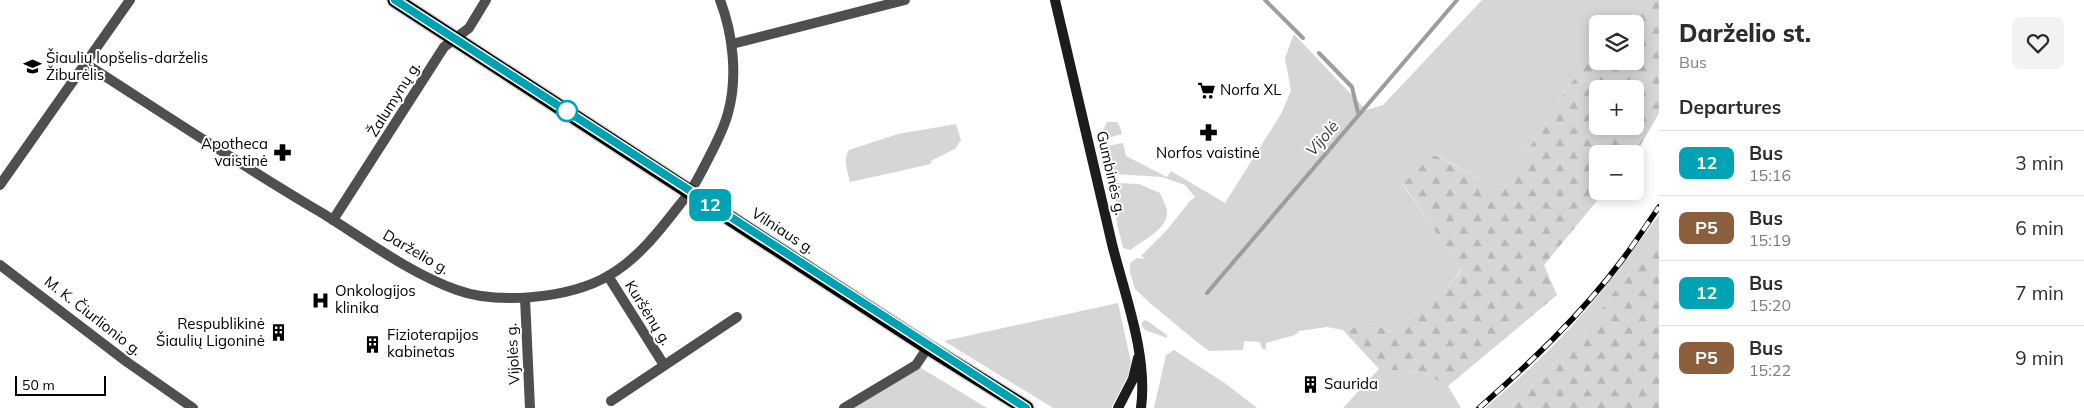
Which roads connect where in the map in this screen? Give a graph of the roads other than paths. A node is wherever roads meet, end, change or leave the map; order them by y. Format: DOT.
graph roads {
  1 [pos="130,0"];
  2 [pos="395,0"];
  3 [pos="486,0"];
  4 [pos="720,0"];
  5 [pos="905,0"];
  6 [pos="1055,0"];
  7 [pos="455,38"];
  8 [pos="732,44"];
  9 [pos="86,64"];
  10 [pos="0,185"];
  11 [pos="690,192"];
  12 [pos="333,220"];
  13 [pos="0,265"];
  14 [pos="608,276"];
  15 [pos="525,298"];
  16 [pos="737,318"];
  17 [pos="928,347"];
  18 [pos="1140,353"];
  19 [pos="664,365"];
  20 [pos="611,401"];
  21 [pos="193,408"];
  22 [pos="530,408"];
  23 [pos="844,408"];
  24 [pos="1026,408"];
  25 [pos="1118,408"];
  26 [pos="1141,408"];
  1 -- 9 [label="street"];
  2 -- 7 [label="highway, Vilniaus g."];
  3 -- 7 [label="street, Žalumynų g."];
  4 -- 8 [label="street, Darželio g."];
  5 -- 8 [label="street"];
  6 -- 18 [label="main road, Gumbinės g."];
  7 -- 11 [label="highway, Vilniaus g."];
  7 -- 12 [label="street, Žalumynų g."];
  8 -- 11 [label="street, Darželio g."];
  9 -- 10 [label="street"];
  9 -- 12 [label="street, Darželio g."];
  11 -- 14 [label="street, Darželio g."];
  11 -- 17 [label="highway, Vilniaus g."];
  12 -- 15 [label="street, Darželio g."];
  13 -- 21 [label="street, M. K. Čiurlionio g."];
  14 -- 15 [label="street, Darželio g."];
  14 -- 19 [label="street, Kuršėnų g."];
  15 -- 22 [label="street, Vijolės g."];
  16 -- 19 [label="street, Kuršėnų g."];
  17 -- 23 [label="street"];
  17 -- 24 [label="highway, Vilniaus g."];
  18 -- 25 [label="main road"];
  18 -- 26 [label="main road, Gumbinės g."];
  19 -- 20 [label="street, Kuršėnų g."];
}
